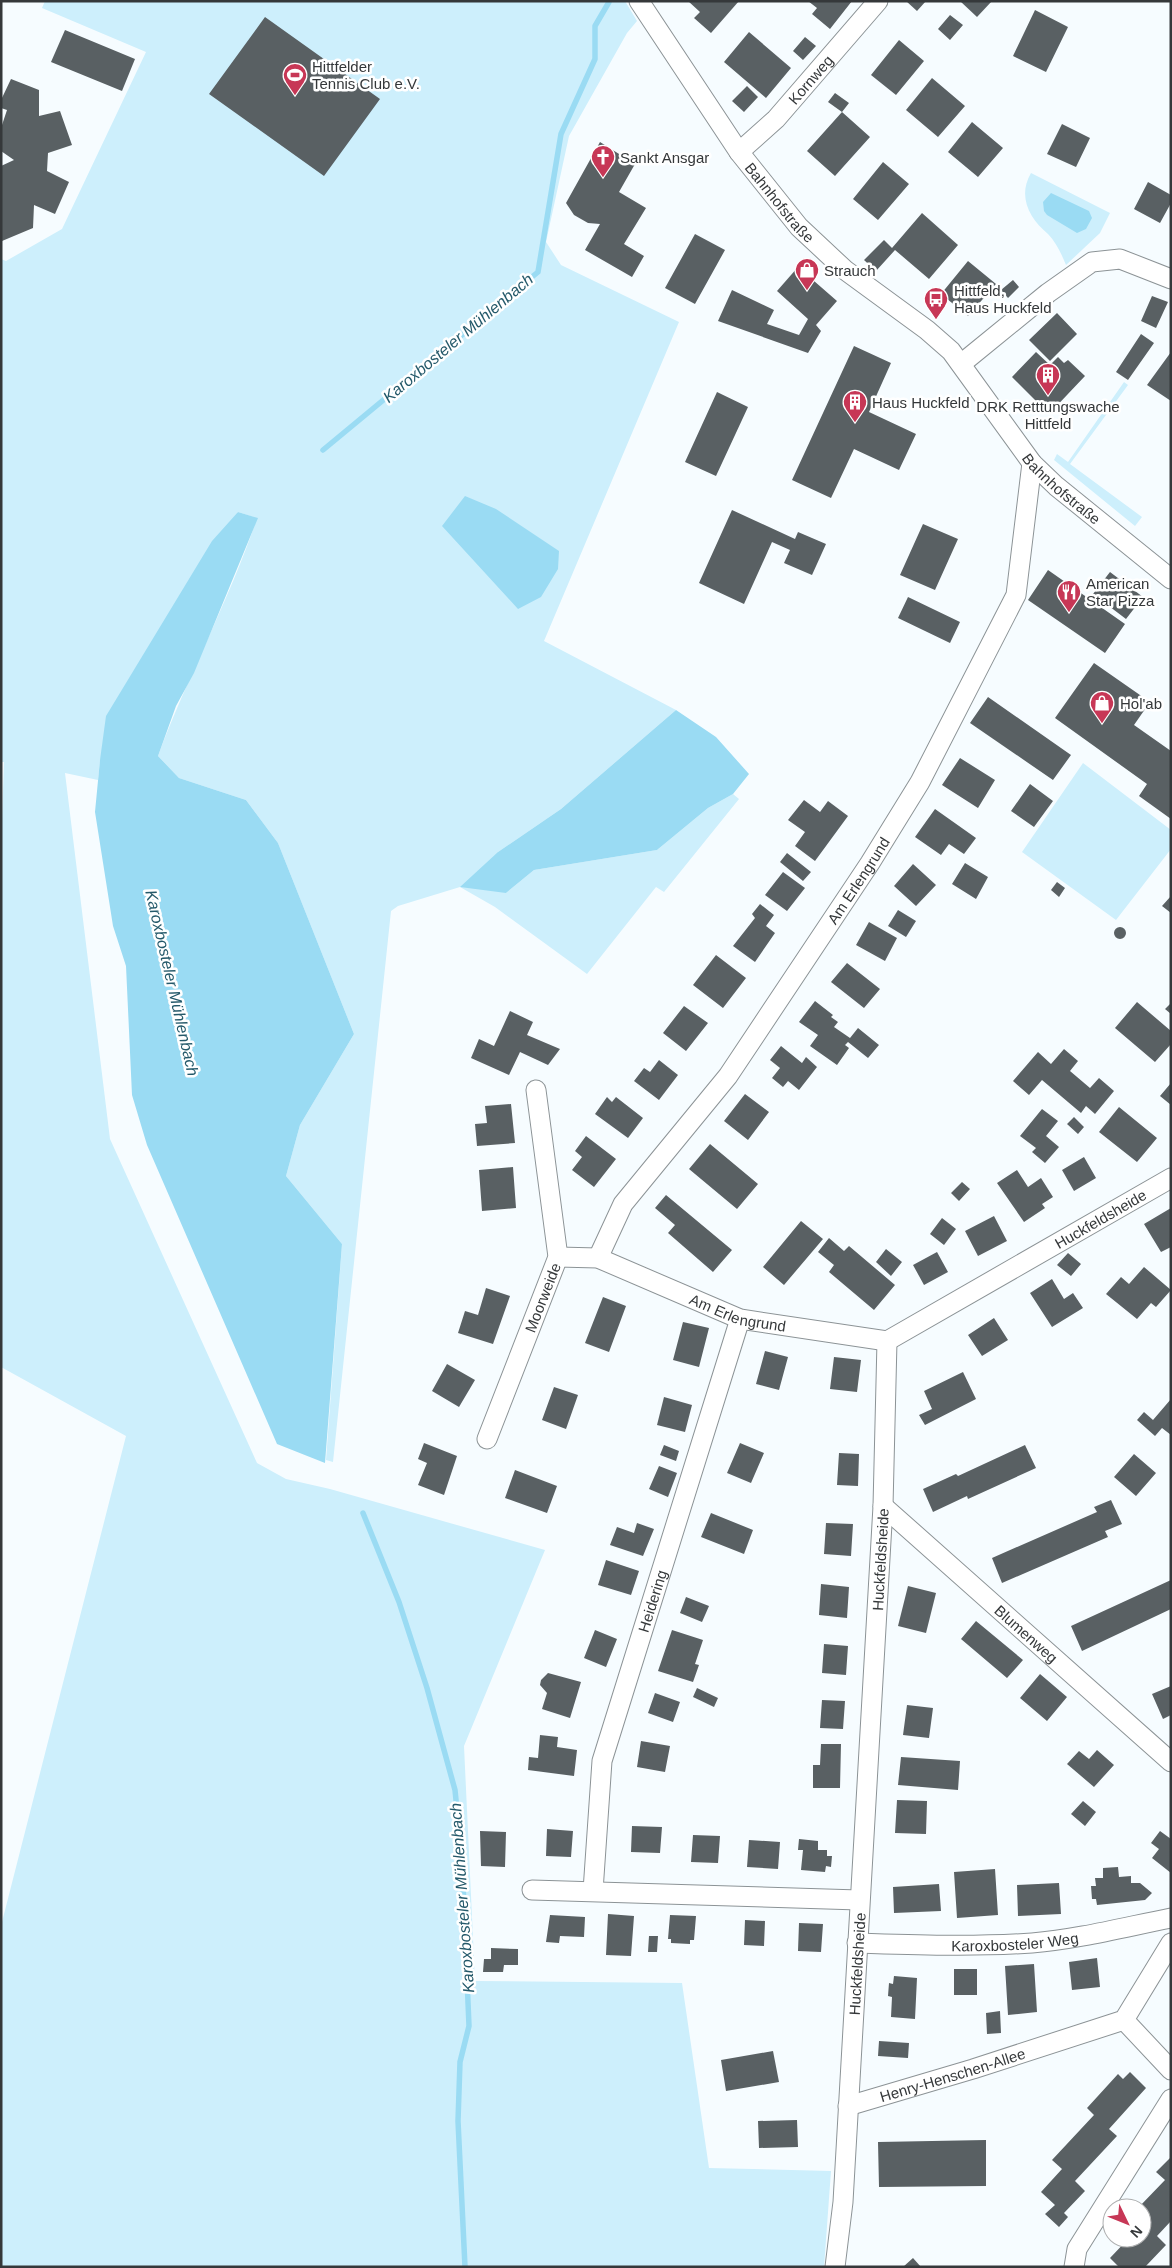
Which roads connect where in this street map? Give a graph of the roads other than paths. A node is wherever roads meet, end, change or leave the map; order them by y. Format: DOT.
graph roads {
  1 [pos="638,1"];
  2 [pos="878,1"];
  3 [pos="739,152"];
  4 [pos="1171,279"];
  5 [pos="961,364"];
  6 [pos="1032,462"];
  7 [pos="1171,579"];
  8 [pos="536,1090"];
  9 [pos="1171,1178"];
  10 [pos="558,1258"];
  11 [pos="598,1258"];
  12 [pos="740,1319"];
  13 [pos="887,1341"];
  14 [pos="487,1439"];
  15 [pos="883,1506"];
  16 [pos="1171,1762"];
  17 [pos="532,1890"];
  18 [pos="593,1891"];
  19 [pos="860,1900"];
  20 [pos="1171,1918"];
  21 [pos="857,1943"];
  22 [pos="1171,1943"];
  23 [pos="1124,2020"];
  24 [pos="1171,2070"];
  25 [pos="1171,2099"];
  26 [pos="848,2106"];
  27 [pos="836,2267"];
  28 [pos="1074,2267"];
  1 -- 3 [label="street, Bahnhofstraße"];
  2 -- 3 [label="street, Kornweg"];
  3 -- 5 [label="street, Bahnhofstraße"];
  4 -- 5 [label="street"];
  5 -- 6 [label="street, Bahnhofstraße"];
  6 -- 7 [label="street, Bahnhofstraße"];
  6 -- 11 [label="street, Am Erlengrund"];
  8 -- 10 [label="street, Moorweide"];
  9 -- 13 [label="street, Huckfeldsheide"];
  10 -- 11 [label="street, Am Erlengrund"];
  10 -- 14 [label="street, Moorweide"];
  11 -- 12 [label="street, Am Erlengrund"];
  12 -- 13 [label="street, Am Erlengrund"];
  12 -- 18 [label="street, Heidering"];
  13 -- 15 [label="street, Huckfeldsheide"];
  15 -- 16 [label="street, Blumenweg"];
  15 -- 19 [label="street, Huckfeldsheide"];
  17 -- 18 [label="street"];
  18 -- 19 [label="street"];
  19 -- 21 [label="street, Huckfeldsheide"];
  20 -- 21 [label="street, Karoxbosteler Weg"];
  21 -- 26 [label="street, Huckfeldsheide"];
  22 -- 23 [label="street"];
  23 -- 24 [label="street"];
  23 -- 26 [label="street, Henry-Henschen-Allee"];
  25 -- 28 [label="street"];
  26 -- 27 [label="street"];
}
